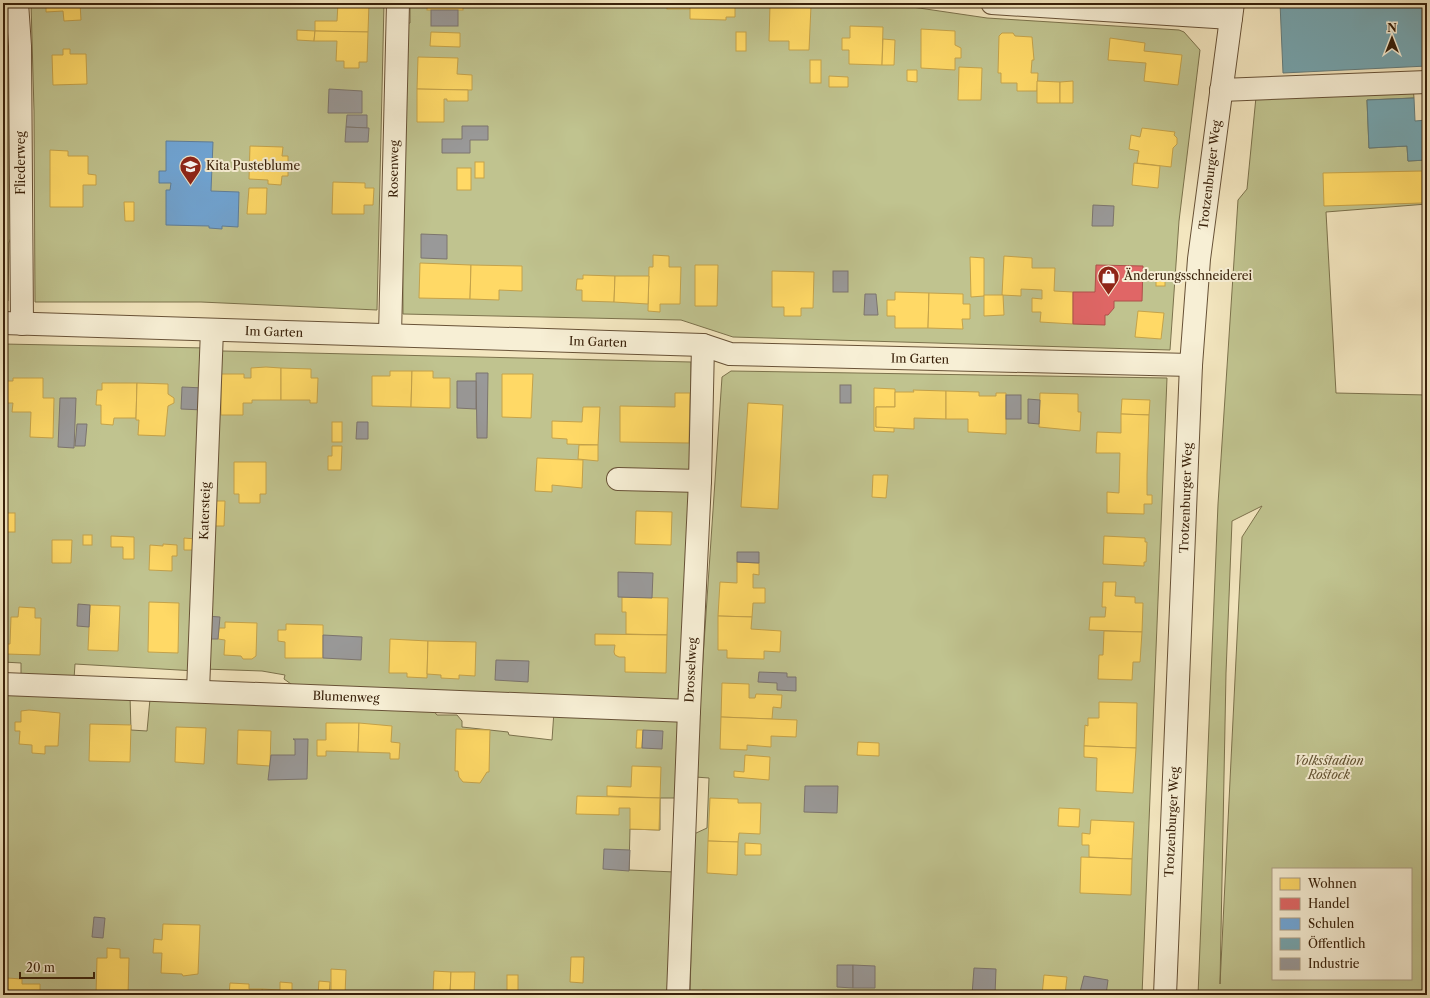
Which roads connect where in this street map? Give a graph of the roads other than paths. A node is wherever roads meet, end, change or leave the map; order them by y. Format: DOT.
graph roads {
  1 [pos="17,3"];
  2 [pos="398,3"];
  3 [pos="992,3"];
  4 [pos="1232,11"];
  5 [pos="1427,82"];
  6 [pos="1221,90"];
  7 [pos="13,324"];
  8 [pos="212,330"];
  9 [pos="390,335"];
  10 [pos="704,345"];
  11 [pos="1192,365"];
  12 [pos="618,479"];
  13 [pos="700,481"];
  14 [pos="3,684"];
  15 [pos="198,691"];
  16 [pos="689,712"];
  17 [pos="678,995"];
  18 [pos="1165,995"];
  1 -- 7 [label="street, Fliederweg"];
  2 -- 9 [label="street, Rosenweg"];
  3 -- 4 [label="street"];
  4 -- 6 [label="street, Trotzenburger Weg"];
  5 -- 6 [label="street"];
  6 -- 11 [label="street, Trotzenburger Weg"];
  7 -- 8 [label="street, Im Garten"];
  8 -- 9 [label="street, Im Garten"];
  8 -- 15 [label="street, Katersteig"];
  9 -- 10 [label="street, Im Garten"];
  10 -- 11 [label="street, Im Garten"];
  10 -- 13 [label="street, Drosselweg"];
  11 -- 18 [label="street, Trotzenburger Weg"];
  12 -- 13 [label="street"];
  13 -- 16 [label="street, Drosselweg"];
  14 -- 15 [label="street, Blumenweg"];
  15 -- 16 [label="street, Blumenweg"];
  16 -- 17 [label="street, Drosselweg"];
}
